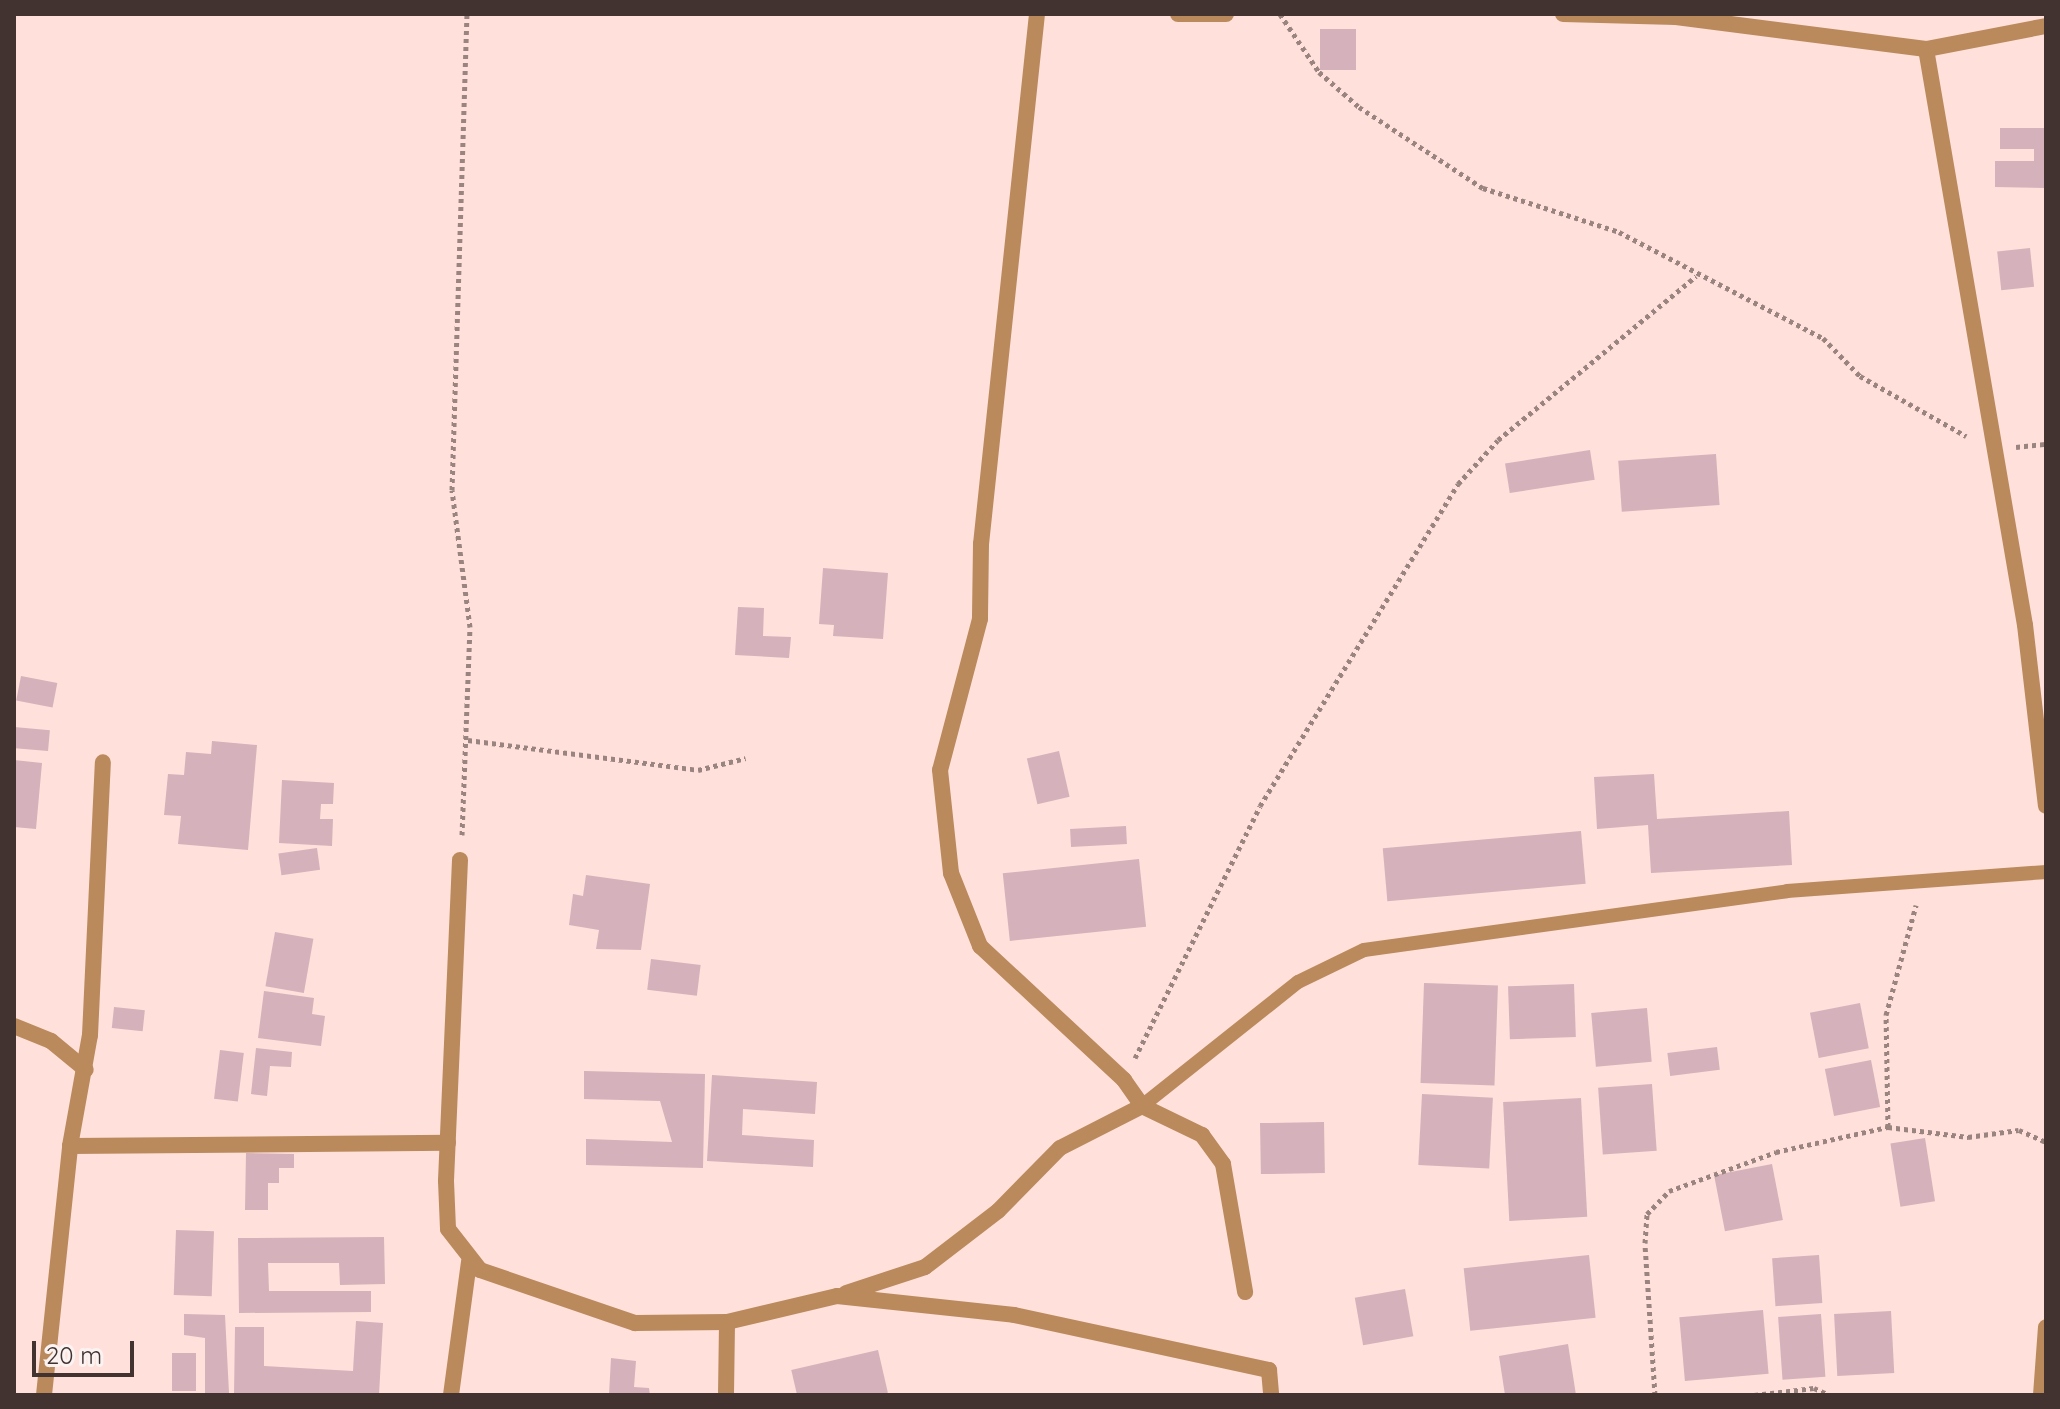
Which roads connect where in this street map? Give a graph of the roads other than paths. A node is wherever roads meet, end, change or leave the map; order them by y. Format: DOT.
graph roads {
  1 [pos="1037,14"];
  2 [pos="1178,14"];
  3 [pos="1226,14"];
  4 [pos="1563,14"];
  5 [pos="2046,26"];
  6 [pos="1926,49"];
  7 [pos="103,762"];
  8 [pos="2046,806"];
  9 [pos="460,860"];
  10 [pos="2046,872"];
  11 [pos="14,1026"];
  12 [pos="86,1070"];
  13 [pos="1142,1106"];
  14 [pos="448,1143"];
  15 [pos="70,1146"];
  16 [pos="469,1261"];
  17 [pos="1245,1292"];
  18 [pos="837,1296"];
  19 [pos="727,1322"];
  20 [pos="2046,1327"];
  21 [pos="44,1395"];
  22 [pos="451,1395"];
  23 [pos="726,1395"];
  24 [pos="1271,1395"];
  25 [pos="2041,1395"];
  1 -- 13 [label="street"];
  2 -- 3 [label="street"];
  4 -- 6 [label="street"];
  5 -- 6 [label="street"];
  6 -- 8 [label="street"];
  7 -- 12 [label="street"];
  9 -- 14 [label="street"];
  10 -- 13 [label="lane"];
  11 -- 12 [label="street"];
  12 -- 15 [label="street"];
  13 -- 17 [label="street"];
  13 -- 18 [label="street"];
  14 -- 15 [label="street"];
  14 -- 16 [label="street"];
  15 -- 21 [label="street"];
  16 -- 19 [label="street"];
  16 -- 22 [label="street"];
  18 -- 19 [label="street"];
  18 -- 24 [label="street"];
  19 -- 23 [label="street"];
  20 -- 25 [label="street"];
}
